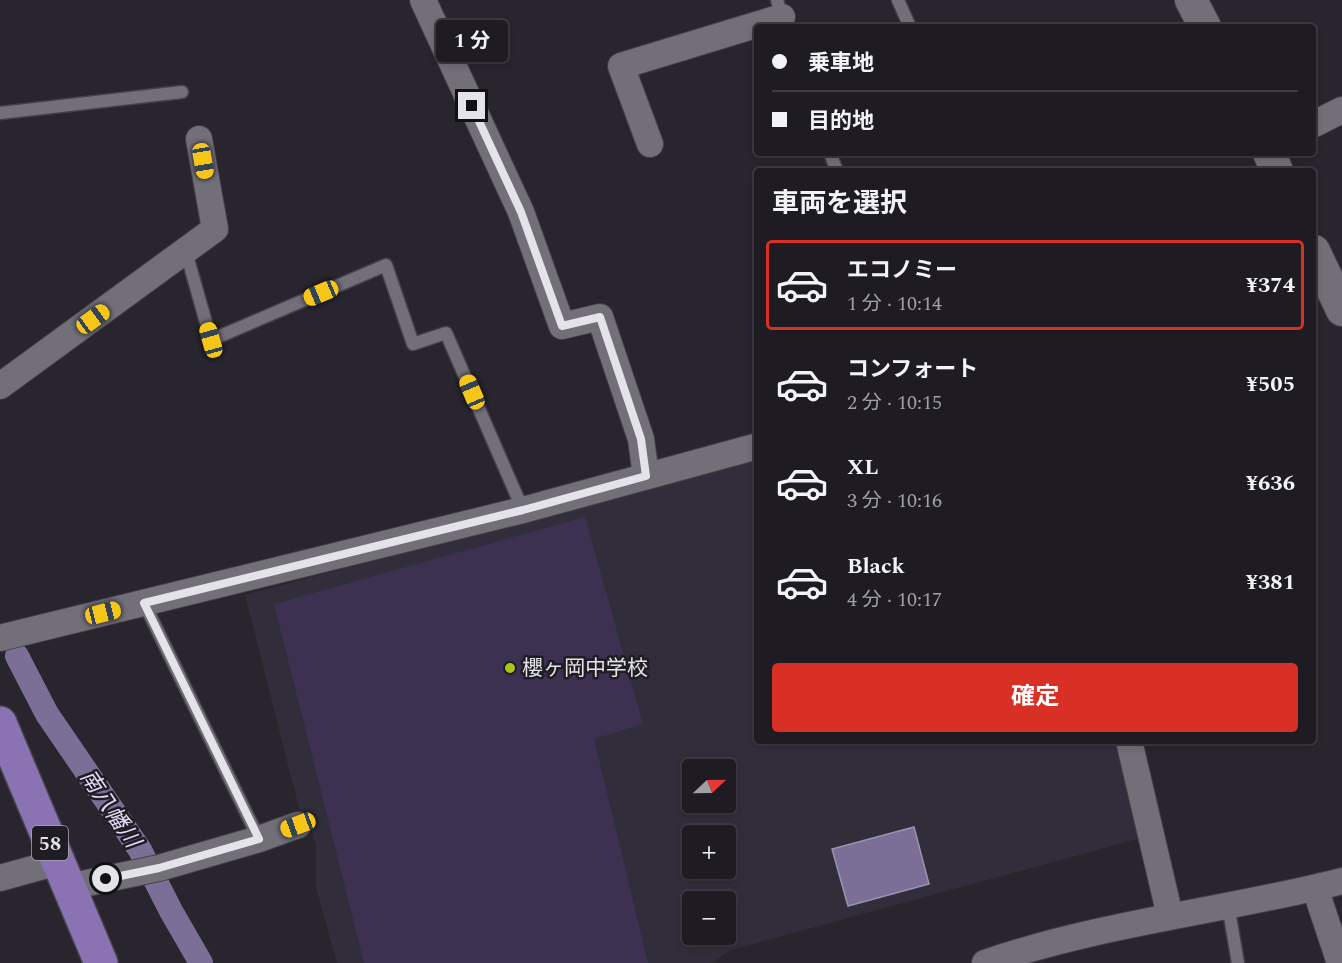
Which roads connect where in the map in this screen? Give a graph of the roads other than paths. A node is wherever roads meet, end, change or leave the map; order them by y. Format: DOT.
graph roads {
  1 [pos="423,0"];
  2 [pos="898,0"];
  3 [pos="1191,0"];
  4 [pos="781,15"];
  5 [pos="909,24"];
  6 [pos="1203,24"];
  7 [pos="183,92"];
  8 [pos="1342,110"];
  9 [pos="0,113"];
  10 [pos="1316,123"];
  11 [pos="199,139"];
  12 [pos="650,144"];
  13 [pos="186,252"];
  14 [pos="1316,257"];
  15 [pos="1329,297"];
  16 [pos="0,386"];
  17 [pos="754,447"];
  18 [pos="646,476"];
  19 [pos="523,510"];
  20 [pos="144,603"];
  21 [pos="0,638"];
  22 [pos="0,723"];
  23 [pos="1130,744"];
  24 [pos="298,825"];
  25 [pos="259,839"];
  26 [pos="63,875"];
  27 [pos="0,878"];
  28 [pos="1342,881"];
  29 [pos="1315,888"];
  30 [pos="1228,905"];
  31 [pos="1170,916"];
  32 [pos="1028,956"];
  33 [pos="101,963"];
  34 [pos="985,963"];
  35 [pos="1238,963"];
  36 [pos="1340,963"];
  1 -- 18 [label="street"];
  2 -- 5 [label="lane"];
  3 -- 6 [label="street"];
  4 -- 12 [label="street"];
  7 -- 9 [label="lane"];
  8 -- 10 [label="street"];
  11 -- 13 [label="street"];
  13 -- 16 [label="street"];
  13 -- 19 [label="lane"];
  14 -- 15 [label="street"];
  17 -- 18 [label="street"];
  18 -- 19 [label="street"];
  19 -- 20 [label="street"];
  20 -- 21 [label="street"];
  20 -- 25 [label="lane"];
  22 -- 26 [label="main road, 58"];
  23 -- 31 [label="street"];
  24 -- 25 [label="street"];
  25 -- 26 [label="street"];
  26 -- 27 [label="street"];
  26 -- 33 [label="main road, 58"];
  28 -- 29 [label="street"];
  29 -- 30 [label="street"];
  29 -- 36 [label="street"];
  30 -- 31 [label="street"];
  30 -- 35 [label="lane"];
  31 -- 32 [label="street"];
  32 -- 34 [label="street"];
}
